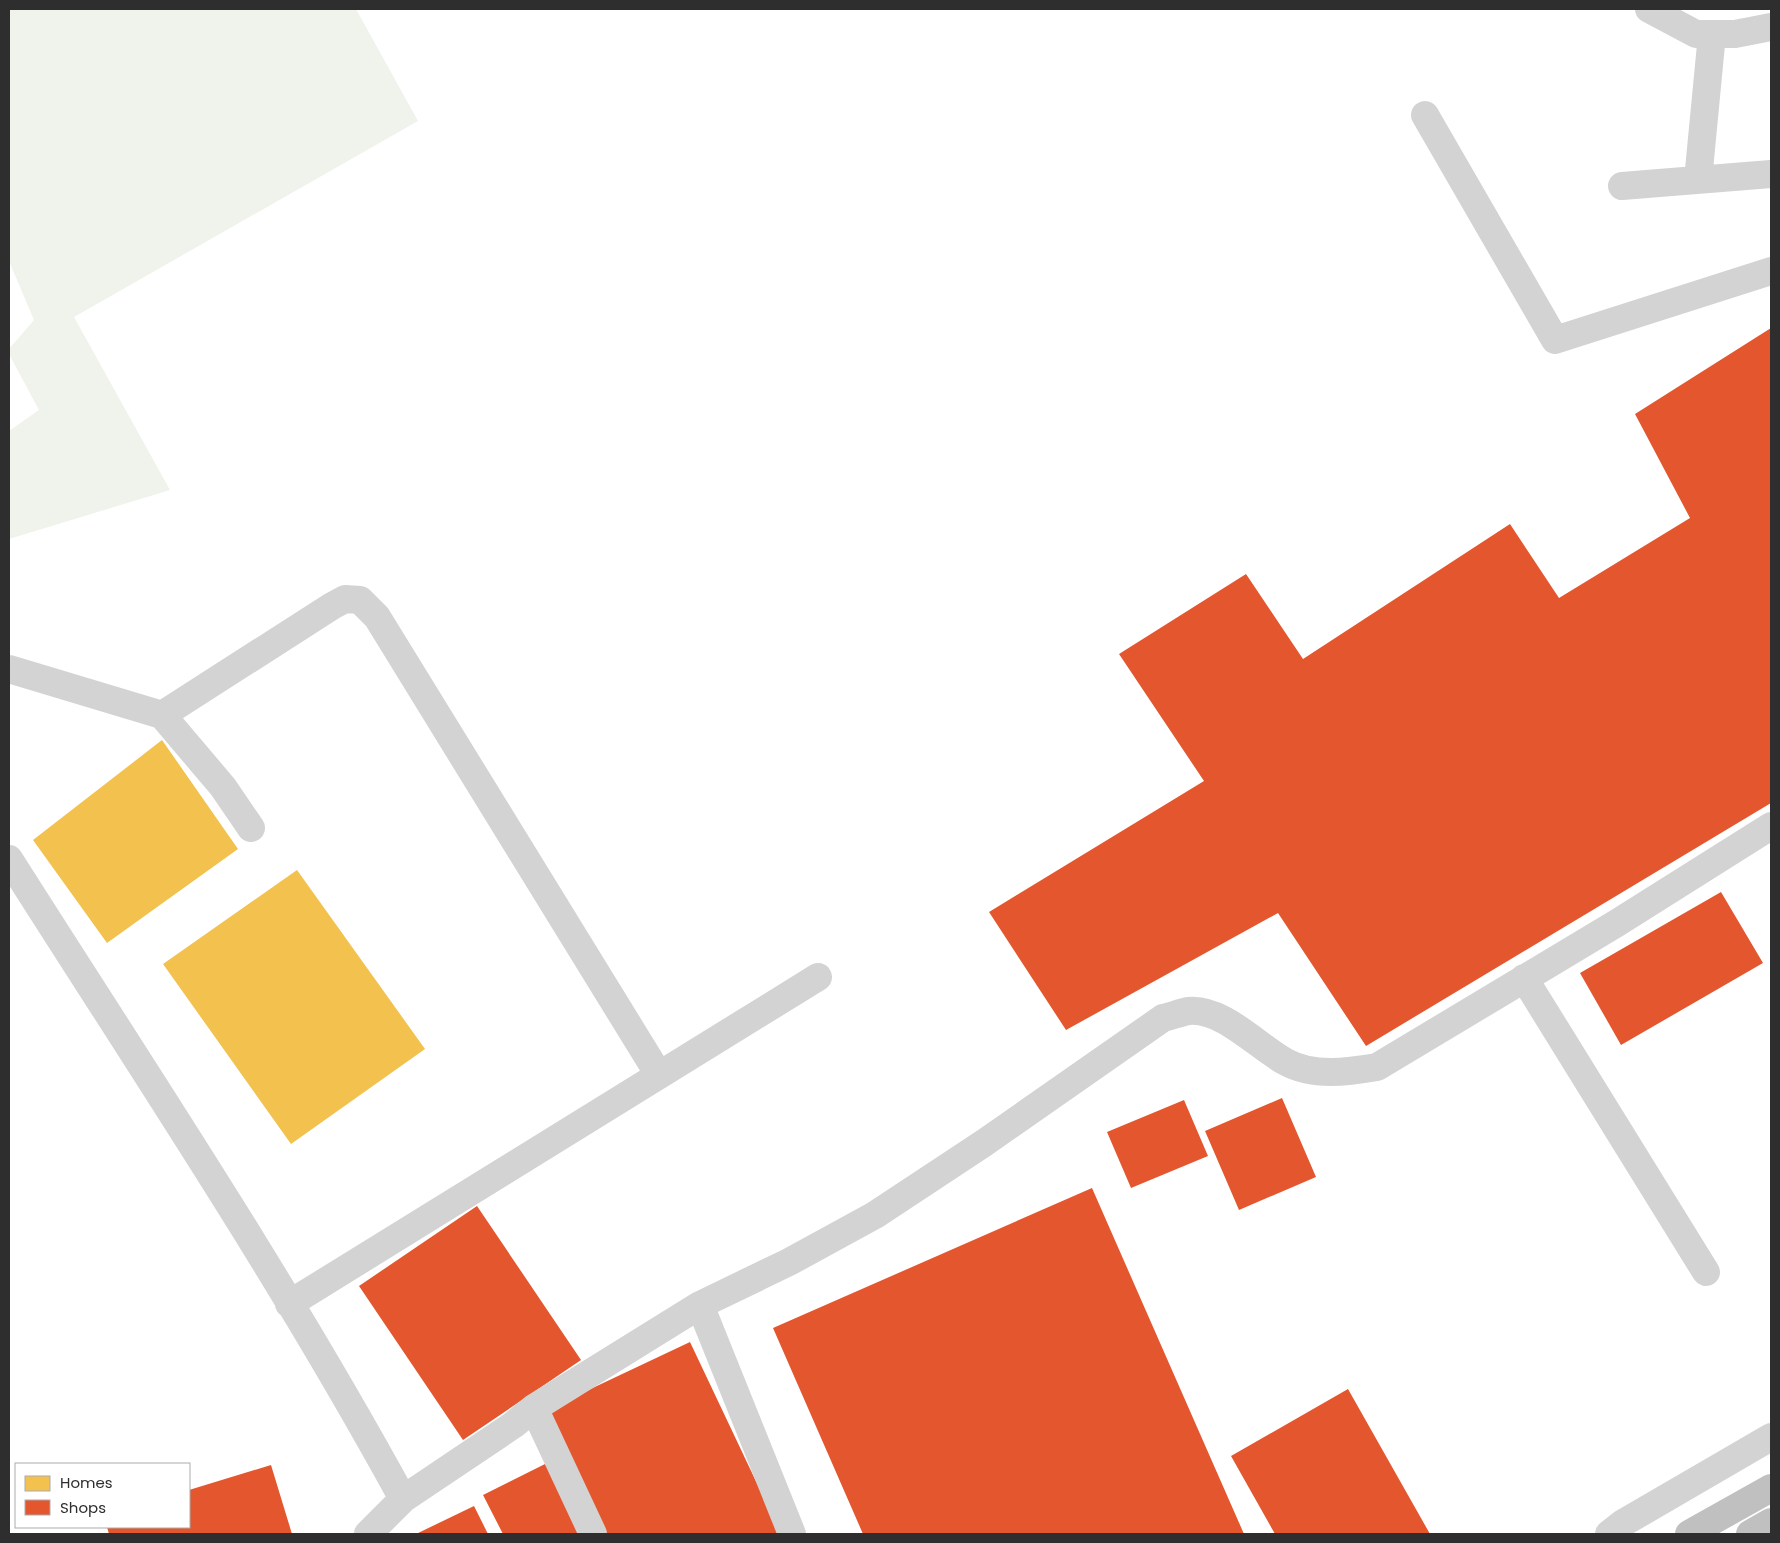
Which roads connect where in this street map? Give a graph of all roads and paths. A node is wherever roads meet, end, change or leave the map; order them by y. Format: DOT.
graph roads {
  1 [pos="1649,9"];
  2 [pos="1771,27"];
  3 [pos="1712,34"];
  4 [pos="1425,115"];
  5 [pos="1771,174"];
  6 [pos="1698,180"];
  7 [pos="1622,186"];
  8 [pos="1771,271"];
  9 [pos="9,669"];
  10 [pos="162,714"];
  11 [pos="1771,826"];
  12 [pos="251,828"];
  13 [pos="9,858"];
  14 [pos="818,977"];
  15 [pos="1524,978"];
  16 [pos="659,1075"];
  17 [pos="1706,1272"];
  18 [pos="289,1304"];
  19 [pos="700,1305"];
  20 [pos="534,1408"];
  21 [pos="1771,1437"];
  22 [pos="1771,1488"];
  23 [pos="403,1499"];
  24 [pos="1771,1522"];
  25 [pos="368,1534"];
  26 [pos="593,1534"];
  27 [pos="792,1534"];
  28 [pos="1609,1534"];
  29 [pos="1689,1534"];
  30 [pos="1750,1534"];
  1 -- 3 [label="street"];
  2 -- 3 [label="street"];
  3 -- 6 [label="street"];
  4 -- 8 [label="street"];
  5 -- 6 [label="street"];
  6 -- 7 [label="street"];
  9 -- 10 [label="street"];
  10 -- 12 [label="street"];
  10 -- 16 [label="street"];
  11 -- 15 [label="street"];
  13 -- 18 [label="street"];
  14 -- 16 [label="street"];
  15 -- 17 [label="street"];
  15 -- 19 [label="street"];
  16 -- 18 [label="street"];
  18 -- 23 [label="street"];
  19 -- 20 [label="street"];
  19 -- 27 [label="street"];
  20 -- 23 [label="street"];
  20 -- 26 [label="street"];
  21 -- 28 [label="street"];
  22 -- 29 [label="highway"];
  23 -- 25 [label="street"];
  24 -- 30 [label="highway"];
}
